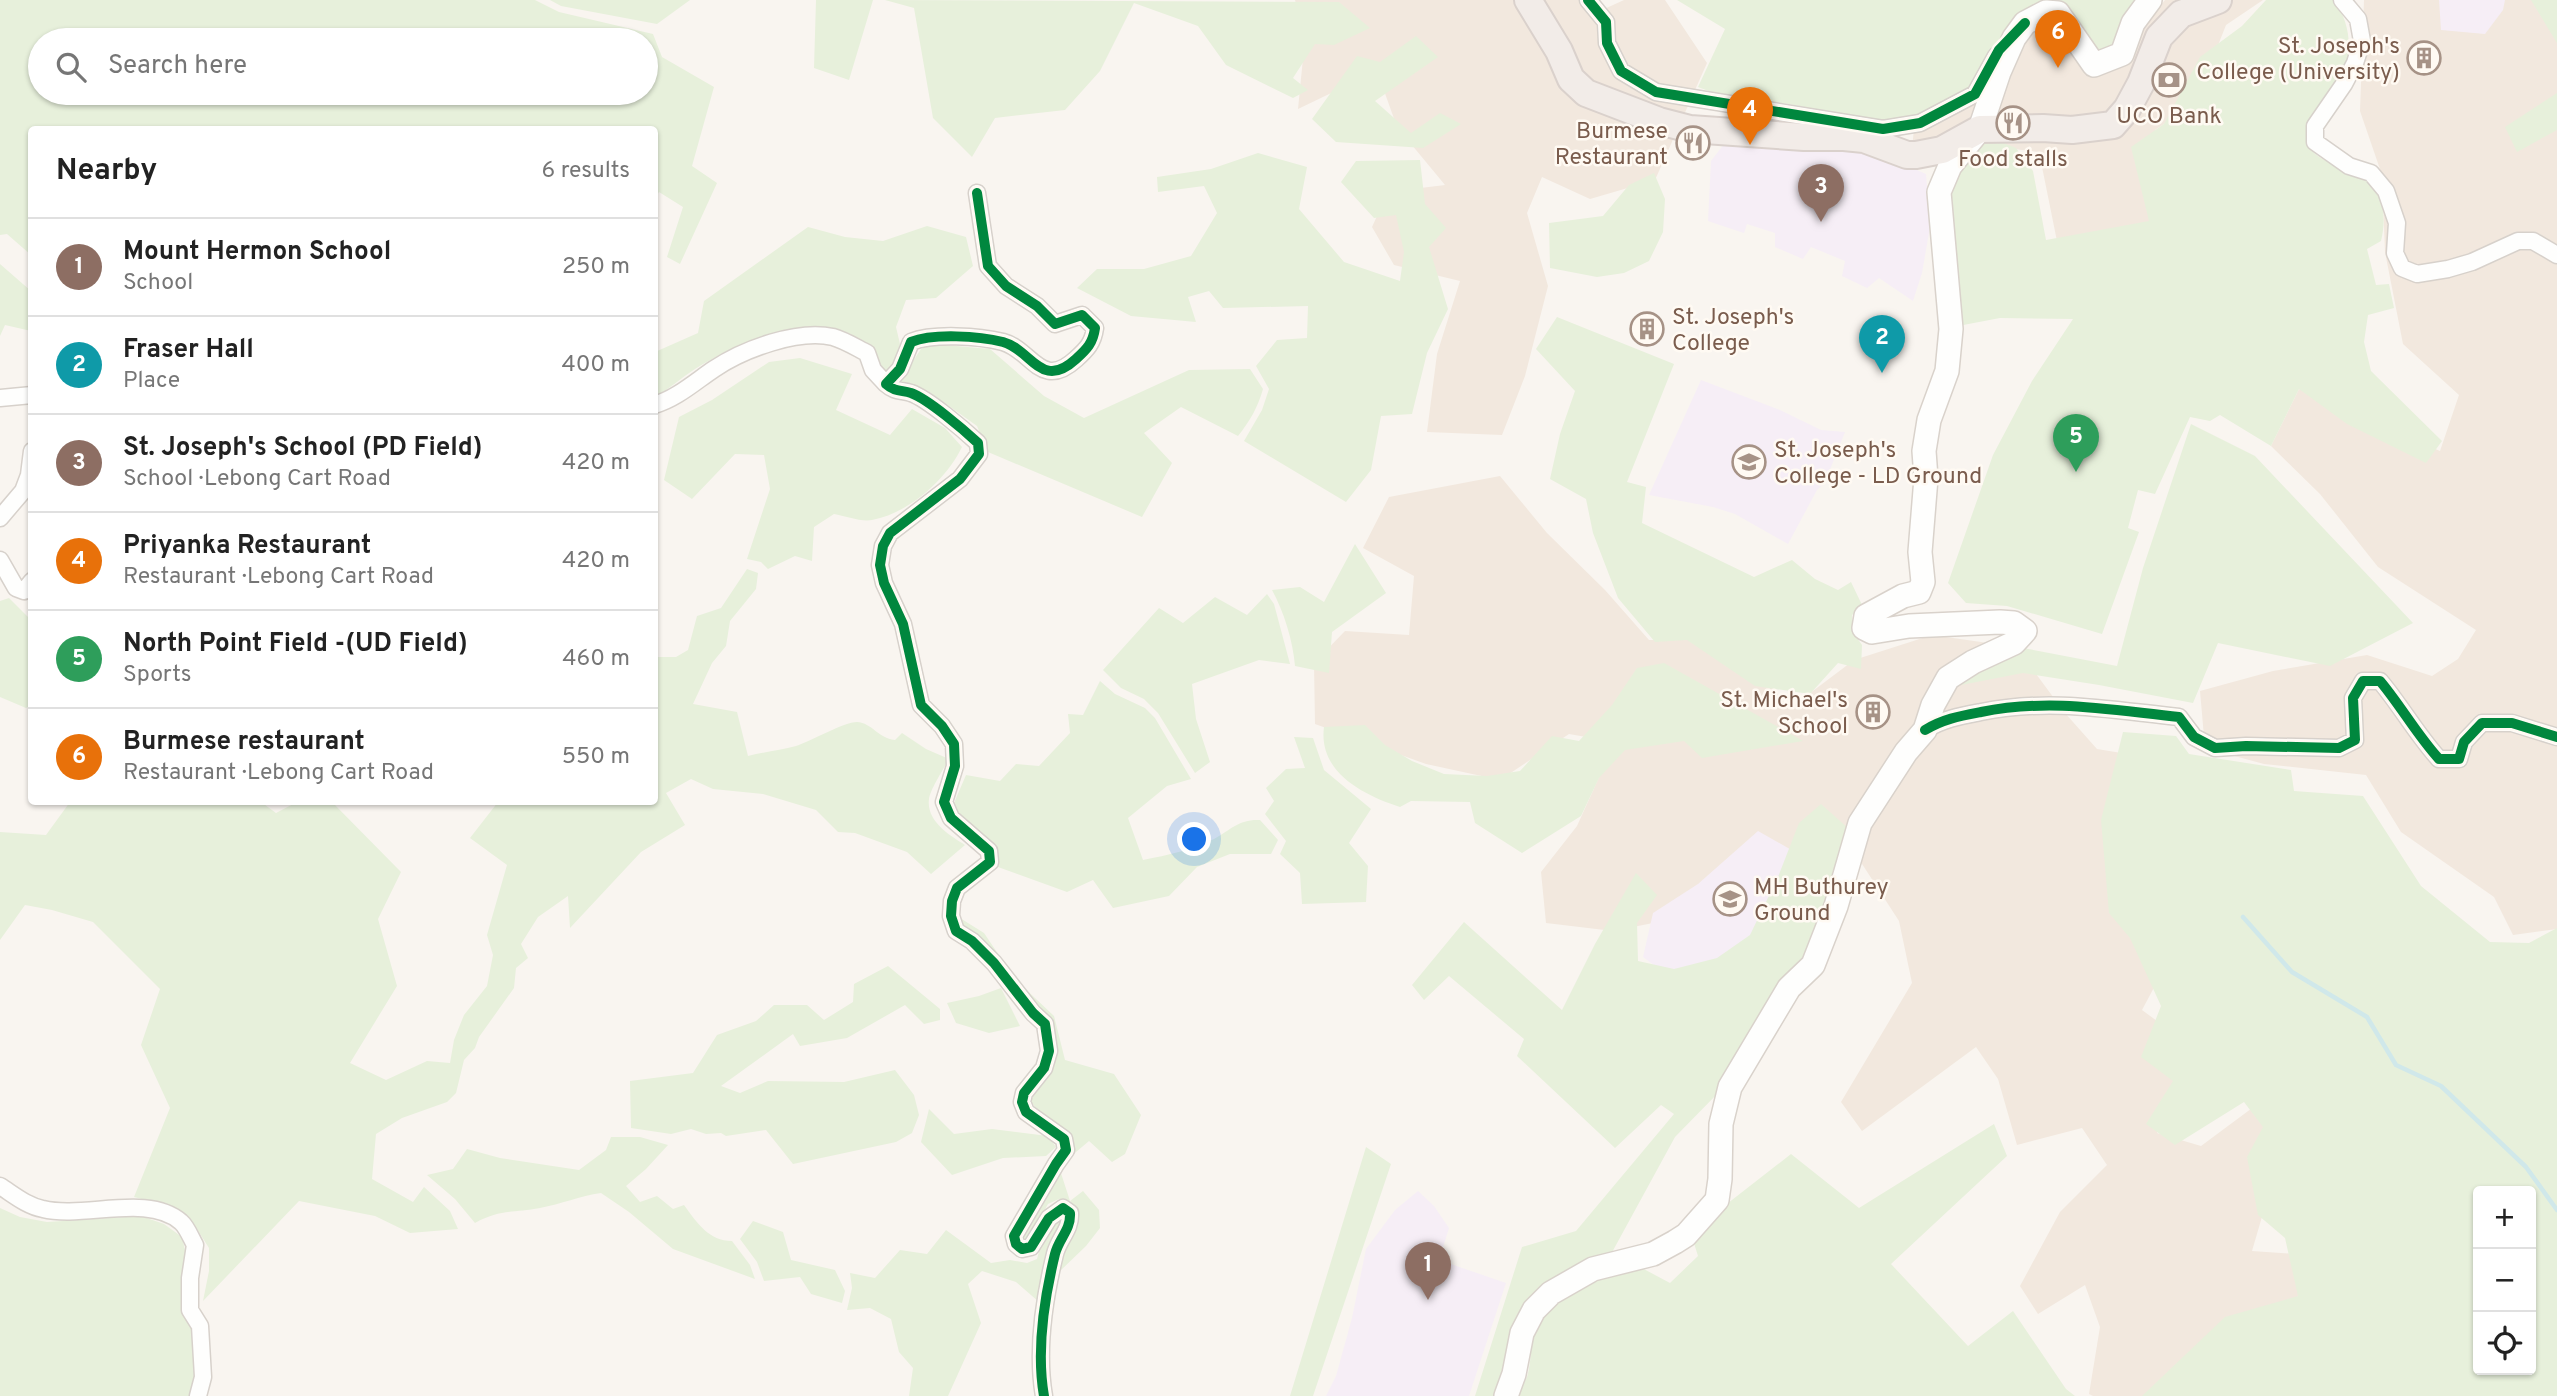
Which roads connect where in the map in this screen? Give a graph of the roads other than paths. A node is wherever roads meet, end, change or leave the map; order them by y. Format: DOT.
graph roads {
  1 [pos="1528,0"];
  2 [pos="1588,0"];
  3 [pos="2150,0"];
  4 [pos="2218,0"];
  5 [pos="2342,0"];
  6 [pos="2025,23"];
  7 [pos="1980,129"];
  8 [pos="977,193"];
  9 [pos="2557,255"];
  10 [pos="886,384"];
  11 [pos="28,396"];
  12 [pos="0,398"];
  13 [pos="658,403"];
  14 [pos="28,478"];
  15 [pos="0,518"];
  16 [pos="0,560"];
  17 [pos="28,586"];
  18 [pos="1925,730"];
  19 [pos="2557,737"];
  20 [pos="0,1186"];
  21 [pos="198,1396"];
  22 [pos="1044,1396"];
  23 [pos="1506,1396"];
  1 -- 7 [label="highway"];
  2 -- 6 [label="street"];
  3 -- 6 [label="main road"];
  4 -- 7 [label="highway"];
  5 -- 9 [label="street"];
  6 -- 7 [label="main road"];
  7 -- 18 [label="main road"];
  8 -- 10 [label="street"];
  10 -- 13 [label="street"];
  10 -- 22 [label="street"];
  11 -- 12 [label="street"];
  14 -- 15 [label="street"];
  16 -- 17 [label="street"];
  18 -- 19 [label="street"];
  18 -- 23 [label="main road"];
  20 -- 21 [label="street"];
}
